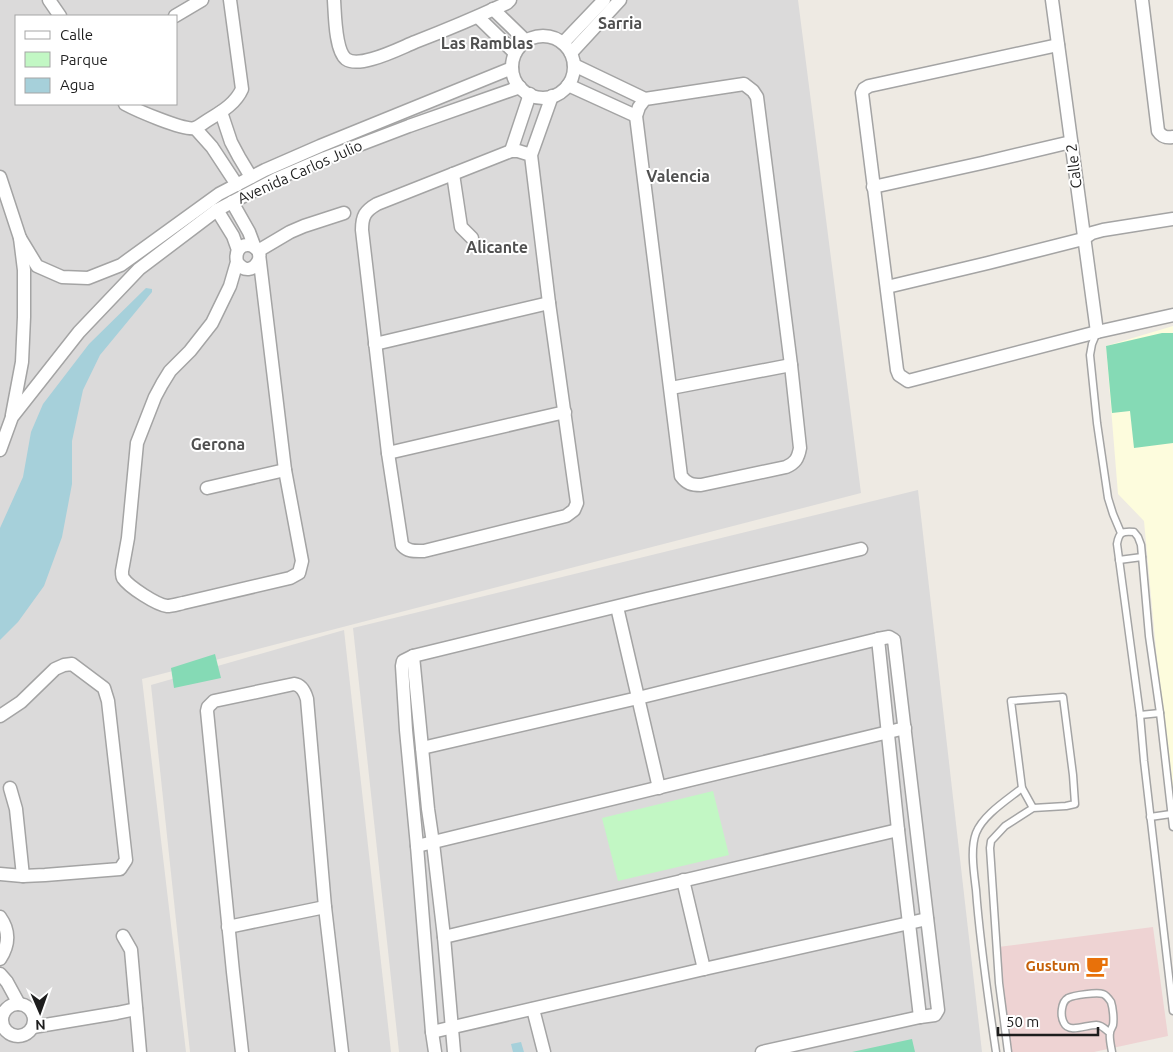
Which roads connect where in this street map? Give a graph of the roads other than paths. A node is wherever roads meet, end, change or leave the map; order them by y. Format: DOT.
graph roads {
  1 [pos="48,0"];
  2 [pos="202,0"];
  3 [pos="230,0"];
  4 [pos="334,0"];
  5 [pos="510,0"];
  6 [pos="604,0"];
  7 [pos="620,0"];
  8 [pos="1052,0"];
  9 [pos="1142,0"];
  10 [pos="493,9"];
  11 [pos="59,15"];
  12 [pos="177,15"];
  13 [pos="478,17"];
  14 [pos="526,41"];
  15 [pos="1058,44"];
  16 [pos="515,53"];
  17 [pos="570,53"];
  18 [pos="512,68"];
  19 [pos="568,86"];
  20 [pos="525,90"];
  21 [pos="552,96"];
  22 [pos="645,99"];
  23 [pos="126,105"];
  24 [pos="221,112"];
  25 [pos="636,116"];
  26 [pos="195,128"];
  27 [pos="1173,137"];
  28 [pos="1071,142"];
  29 [pos="320,146"];
  30 [pos="511,151"];
  31 [pos="531,155"];
  32 [pos="325,158"];
  33 [pos="452,174"];
  34 [pos="251,177"];
  35 [pos="0,179"];
  36 [pos="237,184"];
  37 [pos="873,188"];
  38 [pos="232,202"];
  39 [pos="217,210"];
  40 [pos="344,213"];
  41 [pos="1173,219"];
  42 [pos="20,238"];
  43 [pos="472,238"];
  44 [pos="1083,239"];
  45 [pos="257,251"];
  46 [pos="237,256"];
  47 [pos="103,273"];
  48 [pos="887,288"];
  49 [pos="119,290"];
  50 [pos="549,303"];
  51 [pos="1173,315"];
  52 [pos="1097,332"];
  53 [pos="375,344"];
  54 [pos="791,365"];
  55 [pos="671,388"];
  56 [pos="565,412"];
  57 [pos="12,418"];
  58 [pos="0,450"];
  59 [pos="388,453"];
  60 [pos="285,470"];
  61 [pos="207,488"];
  62 [pos="1121,534"];
  63 [pos="861,548"];
  64 [pos="1142,557"];
  65 [pos="1119,560"];
  66 [pos="617,607"];
  67 [pos="878,639"];
  68 [pos="414,656"];
  69 [pos="638,698"];
  70 [pos="1160,713"];
  71 [pos="1140,715"];
  72 [pos="0,716"];
  73 [pos="905,728"];
  74 [pos="888,732"];
  75 [pos="422,748"];
  76 [pos="10,788"];
  77 [pos="659,788"];
  78 [pos="1022,788"];
  79 [pos="1034,808"];
  80 [pos="1171,814"];
  81 [pos="1150,817"];
  82 [pos="1173,828"];
  83 [pos="898,830"];
  84 [pos="433,842"];
  85 [pos="417,846"];
  86 [pos="23,876"];
  87 [pos="1,878"];
  88 [pos="683,880"];
  89 [pos="325,907"];
  90 [pos="0,917"];
  91 [pos="927,919"];
  92 [pos="908,923"];
  93 [pos="228,927"];
  94 [pos="123,936"];
  95 [pos="444,937"];
  96 [pos="0,959"];
  97 [pos="704,969"];
  98 [pos="0,974"];
  99 [pos="19,1004"];
  100 [pos="1173,1006"];
  101 [pos="136,1009"];
  102 [pos="533,1009"];
  103 [pos="2,1010"];
  104 [pos="1173,1011"];
  105 [pos="920,1017"];
  106 [pos="33,1027"];
  107 [pos="451,1028"];
  108 [pos="432,1032"];
  109 [pos="1110,1033"];
  110 [pos="4,1039"];
  111 [pos="140,1052"];
  112 [pos="242,1052"];
  113 [pos="342,1052"];
  114 [pos="435,1052"];
  115 [pos="454,1052"];
  116 [pos="544,1052"];
  117 [pos="762,1052"];
  118 [pos="996,1052"];
  119 [pos="1008,1052"];
  120 [pos="1112,1052"];
  1 -- 11 [label="street"];
  2 -- 12 [label="street"];
  3 -- 24 [label="street"];
  4 -- 13 [label="street"];
  5 -- 10 [label="street"];
  6 -- 17 [label="street"];
  7 -- 17 [label="street"];
  8 -- 15 [label="street, Calle 2"];
  9 -- 27 [label="street"];
  10 -- 13 [label="street"];
  10 -- 14 [label="street"];
  13 -- 16 [label="street"];
  14 -- 16 [label="street"];
  14 -- 17 [label="street"];
  15 -- 28 [label="street, Calle 2"];
  15 -- 37 [label="street"];
  16 -- 18 [label="street"];
  17 -- 19 [label="street"];
  17 -- 22 [label="street"];
  18 -- 20 [label="street"];
  18 -- 29 [label="street, Avenida Carlos Julio"];
  19 -- 21 [label="street"];
  19 -- 25 [label="street"];
  20 -- 21 [label="street"];
  20 -- 30 [label="street"];
  20 -- 32 [label="street, Avenida Carlos Julio"];
  21 -- 31 [label="street"];
  22 -- 25 [label="street"];
  22 -- 54 [label="street"];
  23 -- 26 [label="street"];
  24 -- 26 [label="street"];
  24 -- 34 [label="street"];
  25 -- 55 [label="street"];
  26 -- 36 [label="street"];
  28 -- 37 [label="street"];
  28 -- 44 [label="street, Calle 2"];
  29 -- 32 [label="street"];
  29 -- 34 [label="street, Avenida Carlos Julio"];
  30 -- 31 [label="street"];
  30 -- 33 [label="street"];
  31 -- 50 [label="street"];
  32 -- 38 [label="street, Avenida Carlos Julio"];
  33 -- 43 [label="street"];
  33 -- 53 [label="street"];
  34 -- 36 [label="street, Avenida Carlos Julio"];
  35 -- 42 [label="street, Avenida Carlos Julio"];
  36 -- 47 [label="street, Avenida Carlos Julio"];
  37 -- 48 [label="street"];
  38 -- 39 [label="street, Avenida Carlos Julio"];
  38 -- 45 [label="street"];
  39 -- 46 [label="street"];
  39 -- 49 [label="street, Avenida Carlos Julio"];
  40 -- 45 [label="street"];
  41 -- 44 [label="street"];
  42 -- 47 [label="street, Avenida Carlos Julio"];
  42 -- 57 [label="street, Avenida Carlos Julio"];
  44 -- 48 [label="street"];
  44 -- 52 [label="street, Calle 2"];
  45 -- 46 [label="street"];
  45 -- 46 [label="street"];
  45 -- 60 [label="street"];
  46 -- 60 [label="street"];
  47 -- 49 [label="street"];
  48 -- 52 [label="street"];
  49 -- 57 [label="street, Avenida Carlos Julio"];
  50 -- 53 [label="street"];
  50 -- 56 [label="street"];
  51 -- 52 [label="street"];
  52 -- 62 [label="lane"];
  53 -- 59 [label="street"];
  54 -- 55 [label="street"];
  54 -- 55 [label="street"];
  56 -- 59 [label="street"];
  56 -- 59 [label="street"];
  57 -- 58 [label="street, Avenida Carlos Julio"];
  60 -- 61 [label="street"];
  62 -- 64 [label="lane"];
  62 -- 65 [label="lane"];
  63 -- 66 [label="street"];
  64 -- 65 [label="lane"];
  64 -- 70 [label="lane"];
  65 -- 71 [label="lane"];
  66 -- 68 [label="street"];
  66 -- 69 [label="street"];
  67 -- 69 [label="street"];
  67 -- 73 [label="street"];
  67 -- 74 [label="street"];
  68 -- 75 [label="street"];
  68 -- 85 [label="street"];
  69 -- 75 [label="street"];
  69 -- 77 [label="street"];
  70 -- 71 [label="lane"];
  70 -- 80 [label="lane"];
  71 -- 81 [label="lane"];
  72 -- 86 [label="street"];
  73 -- 74 [label="street"];
  73 -- 91 [label="street"];
  74 -- 77 [label="street"];
  74 -- 83 [label="street"];
  75 -- 84 [label="street"];
  76 -- 86 [label="street"];
  77 -- 84 [label="street"];
  78 -- 79 [label="lane"];
  78 -- 79 [label="lane"];
  78 -- 118 [label="lane"];
  79 -- 119 [label="lane"];
  80 -- 81 [label="lane"];
  80 -- 82 [label="lane"];
  81 -- 100 [label="lane"];
  83 -- 88 [label="street"];
  83 -- 92 [label="street"];
  84 -- 85 [label="street"];
  84 -- 95 [label="street"];
  85 -- 108 [label="street"];
  86 -- 87 [label="street"];
  88 -- 95 [label="street"];
  88 -- 97 [label="street"];
  89 -- 93 [label="street"];
  89 -- 93 [label="street"];
  89 -- 113 [label="street"];
  90 -- 96 [label="street"];
  91 -- 92 [label="street"];
  91 -- 105 [label="street"];
  92 -- 97 [label="street"];
  92 -- 105 [label="street"];
  93 -- 112 [label="street"];
  94 -- 101 [label="street"];
  95 -- 107 [label="street"];
  97 -- 102 [label="street"];
  98 -- 99 [label="street"];
  99 -- 103 [label="street"];
  99 -- 106 [label="street"];
  100 -- 104 [label="lane"];
  101 -- 106 [label="street"];
  101 -- 111 [label="street"];
  102 -- 107 [label="street"];
  102 -- 116 [label="street"];
  103 -- 110 [label="street"];
  105 -- 117 [label="street"];
  106 -- 110 [label="street"];
  107 -- 108 [label="street"];
  107 -- 115 [label="street"];
  108 -- 114 [label="street"];
  109 -- 109 [label="lane"];
  109 -- 120 [label="lane"];
}
